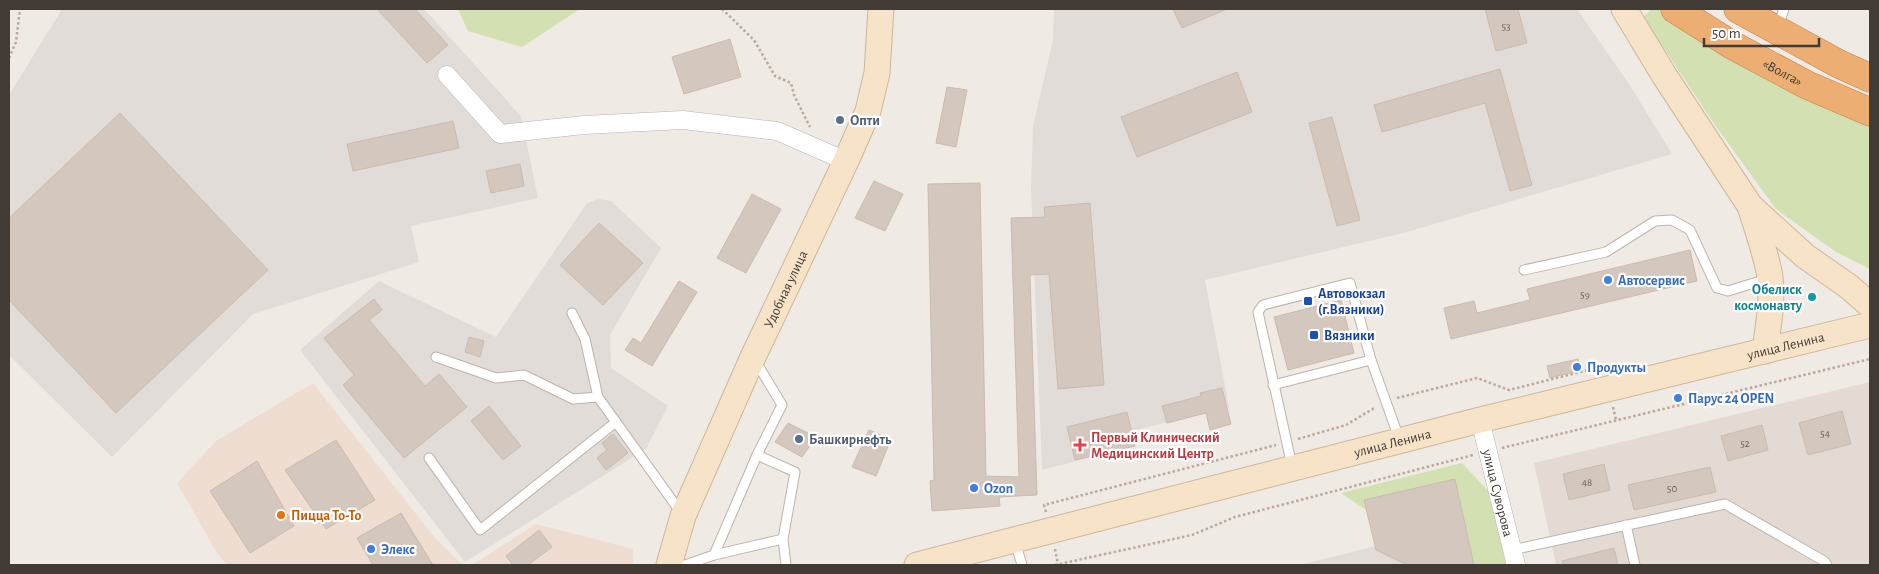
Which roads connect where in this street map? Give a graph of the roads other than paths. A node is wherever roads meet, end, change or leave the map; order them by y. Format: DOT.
graph roads {
  1 [pos="881,9"];
  2 [pos="1624,9"];
  3 [pos="1675,9"];
  4 [pos="1738,9"];
  5 [pos="1780,20"];
  6 [pos="447,75"];
  7 [pos="1870,78"];
  8 [pos="1870,112"];
  9 [pos="846,161"];
  10 [pos="1750,206"];
  11 [pos="1805,256"];
  12 [pos="1524,270"];
  13 [pos="1770,279"];
  14 [pos="1870,305"];
  15 [pos="572,313"];
  16 [pos="1870,325"];
  17 [pos="1765,351"];
  18 [pos="436,357"];
  19 [pos="753,358"];
  20 [pos="1371,360"];
  21 [pos="1273,385"];
  22 [pos="598,397"];
  23 [pos="1480,420"];
  24 [pos="616,422"];
  25 [pos="1400,441"];
  26 [pos="758,455"];
  27 [pos="428,458"];
  28 [pos="1293,469"];
  29 [pos="683,516"];
  30 [pos="1626,525"];
  31 [pos="783,539"];
  32 [pos="1014,541"];
  33 [pos="714,555"];
  34 [pos="1514,558"];
  35 [pos="953,561"];
  36 [pos="668,565"];
  37 [pos="685,565"];
  38 [pos="786,565"];
  39 [pos="917,565"];
  40 [pos="1022,565"];
  41 [pos="1635,565"];
  42 [pos="1826,565"];
  1 -- 9 [label="main road, Удобная улица"];
  2 -- 10 [label="main road"];
  3 -- 8 [label="highway, «Волга»"];
  4 -- 5 [label="highway"];
  5 -- 7 [label="highway"];
  6 -- 9 [label="street"];
  9 -- 19 [label="main road, Удобная улица"];
  10 -- 11 [label="main road"];
  10 -- 13 [label="main road"];
  11 -- 13 [label="main road"];
  11 -- 14 [label="main road"];
  12 -- 13 [label="lane"];
  13 -- 17 [label="main road"];
  15 -- 22 [label="lane"];
  16 -- 17 [label="main road, улица Ленина"];
  17 -- 23 [label="main road, улица Ленина"];
  18 -- 22 [label="lane"];
  19 -- 26 [label="lane"];
  19 -- 29 [label="main road, Удобная улица"];
  20 -- 21 [label="lane"];
  20 -- 21 [label="lane"];
  20 -- 25 [label="lane"];
  21 -- 28 [label="lane"];
  22 -- 24 [label="lane"];
  23 -- 25 [label="main road, улица Ленина"];
  23 -- 34 [label="street, улица Суворова"];
  24 -- 27 [label="lane"];
  24 -- 29 [label="lane"];
  25 -- 28 [label="main road, улица Ленина"];
  26 -- 31 [label="lane"];
  26 -- 33 [label="lane"];
  28 -- 32 [label="main road, улица Ленина"];
  29 -- 36 [label="main road, Удобная улица"];
  30 -- 34 [label="lane"];
  30 -- 41 [label="lane"];
  30 -- 42 [label="lane"];
  31 -- 33 [label="lane"];
  31 -- 38 [label="lane"];
  32 -- 35 [label="main road, улица Ленина"];
  32 -- 40 [label="lane"];
  33 -- 37 [label="lane"];
  35 -- 39 [label="main road, улица Ленина"];
}
